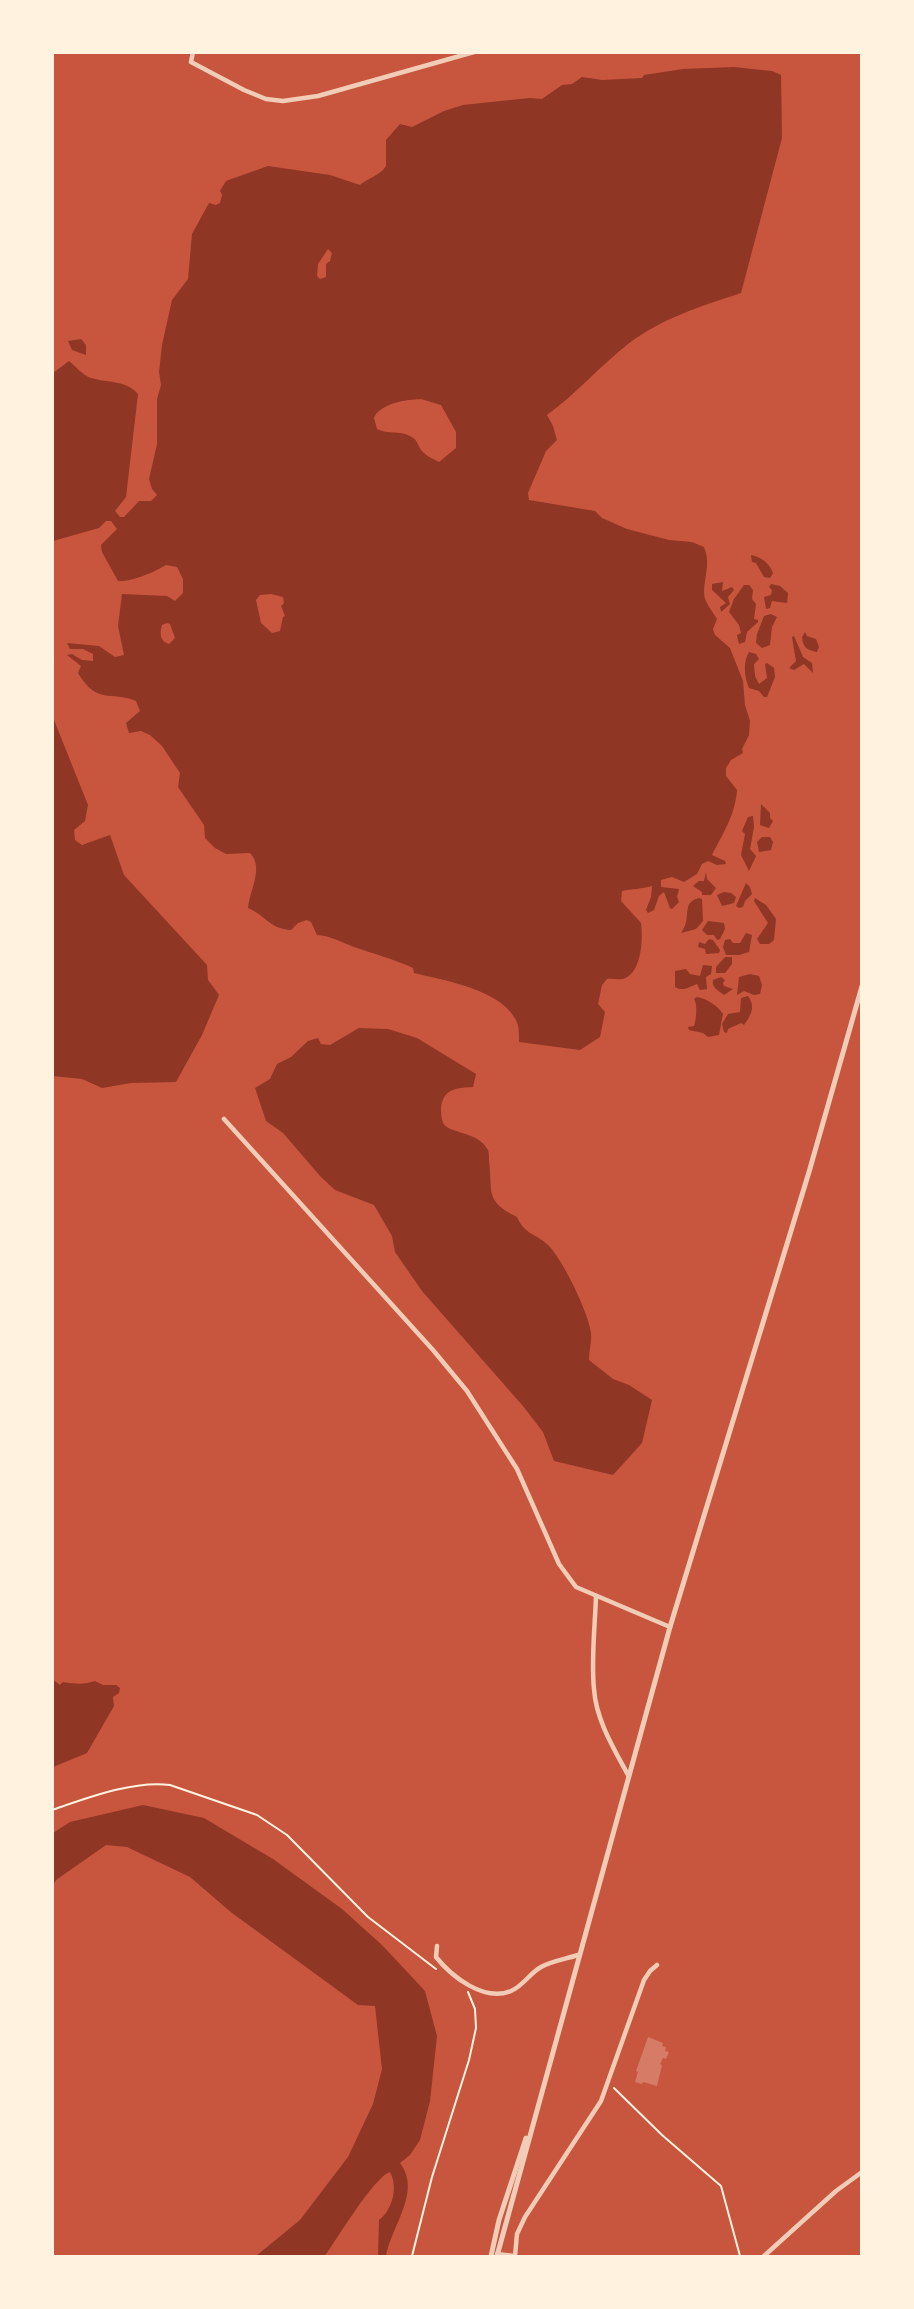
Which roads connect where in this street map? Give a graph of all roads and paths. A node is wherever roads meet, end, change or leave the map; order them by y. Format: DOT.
graph roads {
  1 [pos="192,52"];
  2 [pos="474,52"];
  3 [pos="862,986"];
  4 [pos="225,1119"];
  5 [pos="596,1596"];
  6 [pos="670,1627"];
  7 [pos="628,1775"];
  8 [pos="52,1810"];
  9 [pos="436,1946"];
  10 [pos="578,1955"];
  11 [pos="657,1965"];
  12 [pos="435,1968"];
  13 [pos="467,1991"];
  14 [pos="547,2072"];
  15 [pos="608,2082"];
  16 [pos="862,2172"];
  17 [pos="412,2256"];
  18 [pos="494,2256"];
  19 [pos="515,2256"];
  20 [pos="740,2256"];
  21 [pos="764,2256"];
  1 -- 2 [label="street"];
  3 -- 6 [label="street"];
  4 -- 5 [label="street"];
  5 -- 6 [label="street"];
  5 -- 7 [label="street"];
  6 -- 7 [label="street"];
  7 -- 10 [label="street"];
  8 -- 12 [label="path"];
  9 -- 10 [label="street"];
  10 -- 14 [label="street"];
  11 -- 15 [label="street"];
  13 -- 17 [label="path"];
  14 -- 18 [label="street"];
  14 -- 18 [label="street"];
  15 -- 19 [label="street"];
  15 -- 20 [label="path"];
  16 -- 21 [label="street"];
  18 -- 19 [label="street"];
}
